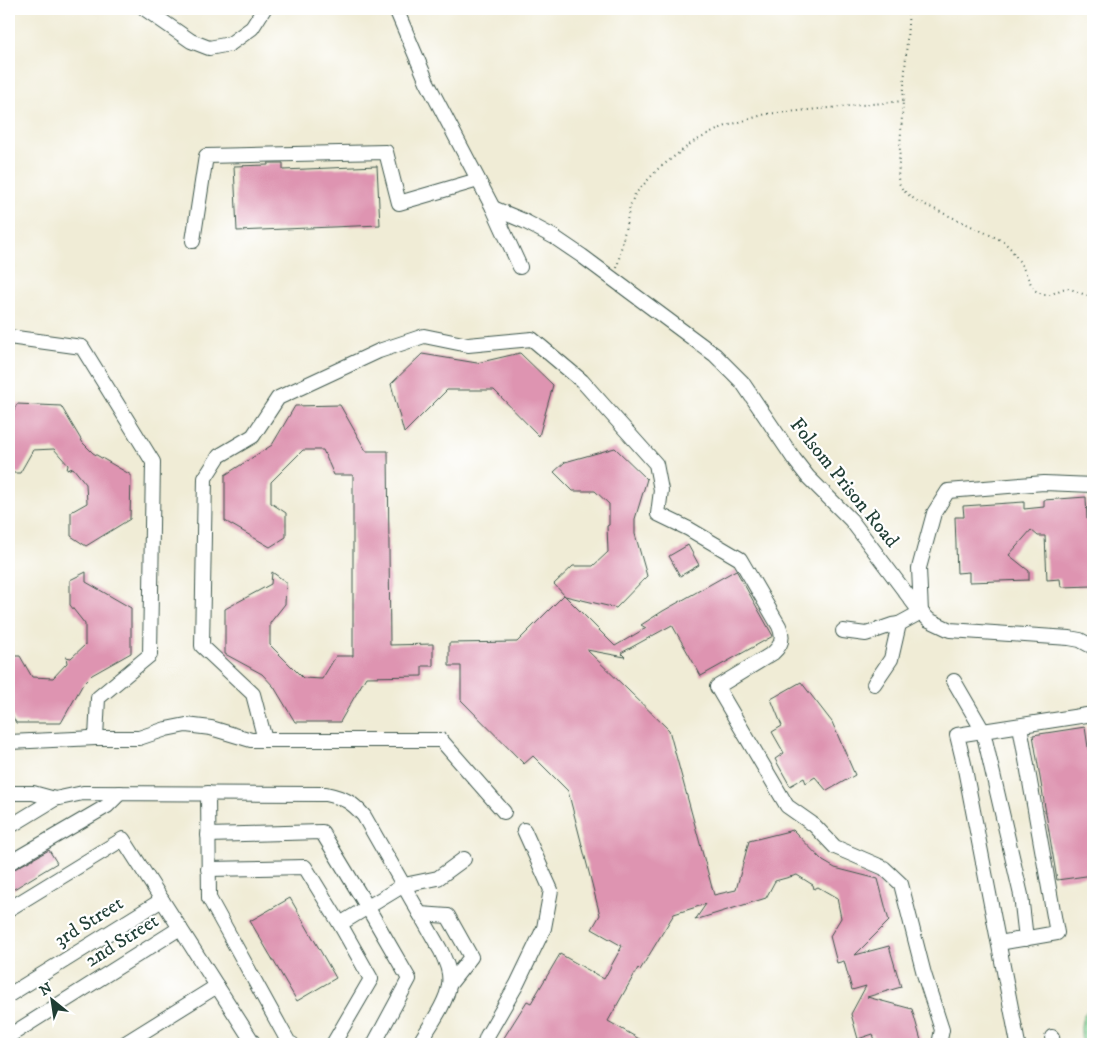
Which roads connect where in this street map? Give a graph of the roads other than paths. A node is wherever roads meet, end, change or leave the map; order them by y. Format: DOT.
graph roads {
  1 [pos="145,9"];
  2 [pos="264,9"];
  3 [pos="396,9"];
  4 [pos="478,180"];
  5 [pos="493,208"];
  6 [pos="193,241"];
  7 [pos="520,267"];
  8 [pos="9,337"];
  9 [pos="1093,485"];
  10 [pos="921,612"];
  11 [pos="899,624"];
  12 [pos="843,631"];
  13 [pos="1092,644"];
  14 [pos="954,681"];
  15 [pos="874,684"];
  16 [pos="1092,717"];
  17 [pos="1020,726"];
  18 [pos="983,731"];
  19 [pos="88,738"];
  20 [pos="265,740"];
  21 [pos="9,742"];
  22 [pos="9,793"];
  23 [pos="120,793"];
  24 [pos="208,793"];
  25 [pos="55,799"];
  26 [pos="504,812"];
  27 [pos="9,827"];
  28 [pos="524,830"];
  29 [pos="208,835"];
  30 [pos="464,859"];
  31 [pos="9,863"];
  32 [pos="208,869"];
  33 [pos="404,885"];
  34 [pos="162,900"];
  35 [pos="368,908"];
  36 [pos="9,909"];
  37 [pos="420,914"];
  38 [pos="340,924"];
  39 [pos="180,928"];
  40 [pos="1026,938"];
  41 [pos="998,942"];
  42 [pos="217,986"];
  43 [pos="449,986"];
  44 [pos="9,995"];
  45 [pos="9,1036"];
  46 [pos="124,1044"];
  47 [pos="254,1044"];
  48 [pos="292,1044"];
  49 [pos="333,1044"];
  50 [pos="374,1044"];
  51 [pos="419,1044"];
  52 [pos="484,1044"];
  53 [pos="939,1044"];
  54 [pos="1018,1044"];
  1 -- 2 [label="street"];
  3 -- 4 [label="street"];
  4 -- 5 [label="street"];
  4 -- 6 [label="street"];
  5 -- 7 [label="street"];
  5 -- 10 [label="street, Folsom Prison Road"];
  8 -- 19 [label="street"];
  9 -- 10 [label="street"];
  10 -- 11 [label="street"];
  10 -- 13 [label="street, Folsom Prison Road"];
  11 -- 12 [label="street"];
  11 -- 15 [label="street"];
  14 -- 18 [label="street"];
  16 -- 17 [label="street"];
  17 -- 18 [label="street"];
  17 -- 40 [label="street"];
  18 -- 40 [label="street"];
  18 -- 41 [label="street"];
  19 -- 20 [label="street"];
  19 -- 21 [label="street"];
  20 -- 26 [label="street"];
  20 -- 53 [label="street"];
  22 -- 25 [label="street"];
  23 -- 24 [label="street"];
  23 -- 25 [label="street"];
  23 -- 31 [label="street"];
  24 -- 29 [label="street"];
  24 -- 33 [label="street"];
  25 -- 27 [label="street"];
  28 -- 52 [label="street"];
  29 -- 32 [label="street"];
  29 -- 35 [label="street"];
  30 -- 33 [label="street"];
  32 -- 38 [label="street"];
  32 -- 48 [label="street"];
  33 -- 35 [label="street"];
  33 -- 37 [label="street"];
  34 -- 36 [label="street"];
  34 -- 39 [label="street"];
  34 -- 44 [label="street, 3rd Street"];
  35 -- 38 [label="street"];
  35 -- 50 [label="street"];
  37 -- 43 [label="street"];
  37 -- 43 [label="street"];
  38 -- 49 [label="street"];
  39 -- 42 [label="street"];
  39 -- 45 [label="street, 2nd Street"];
  40 -- 41 [label="street"];
  41 -- 54 [label="street"];
  42 -- 46 [label="street"];
  42 -- 47 [label="street"];
  43 -- 51 [label="street"];
}
